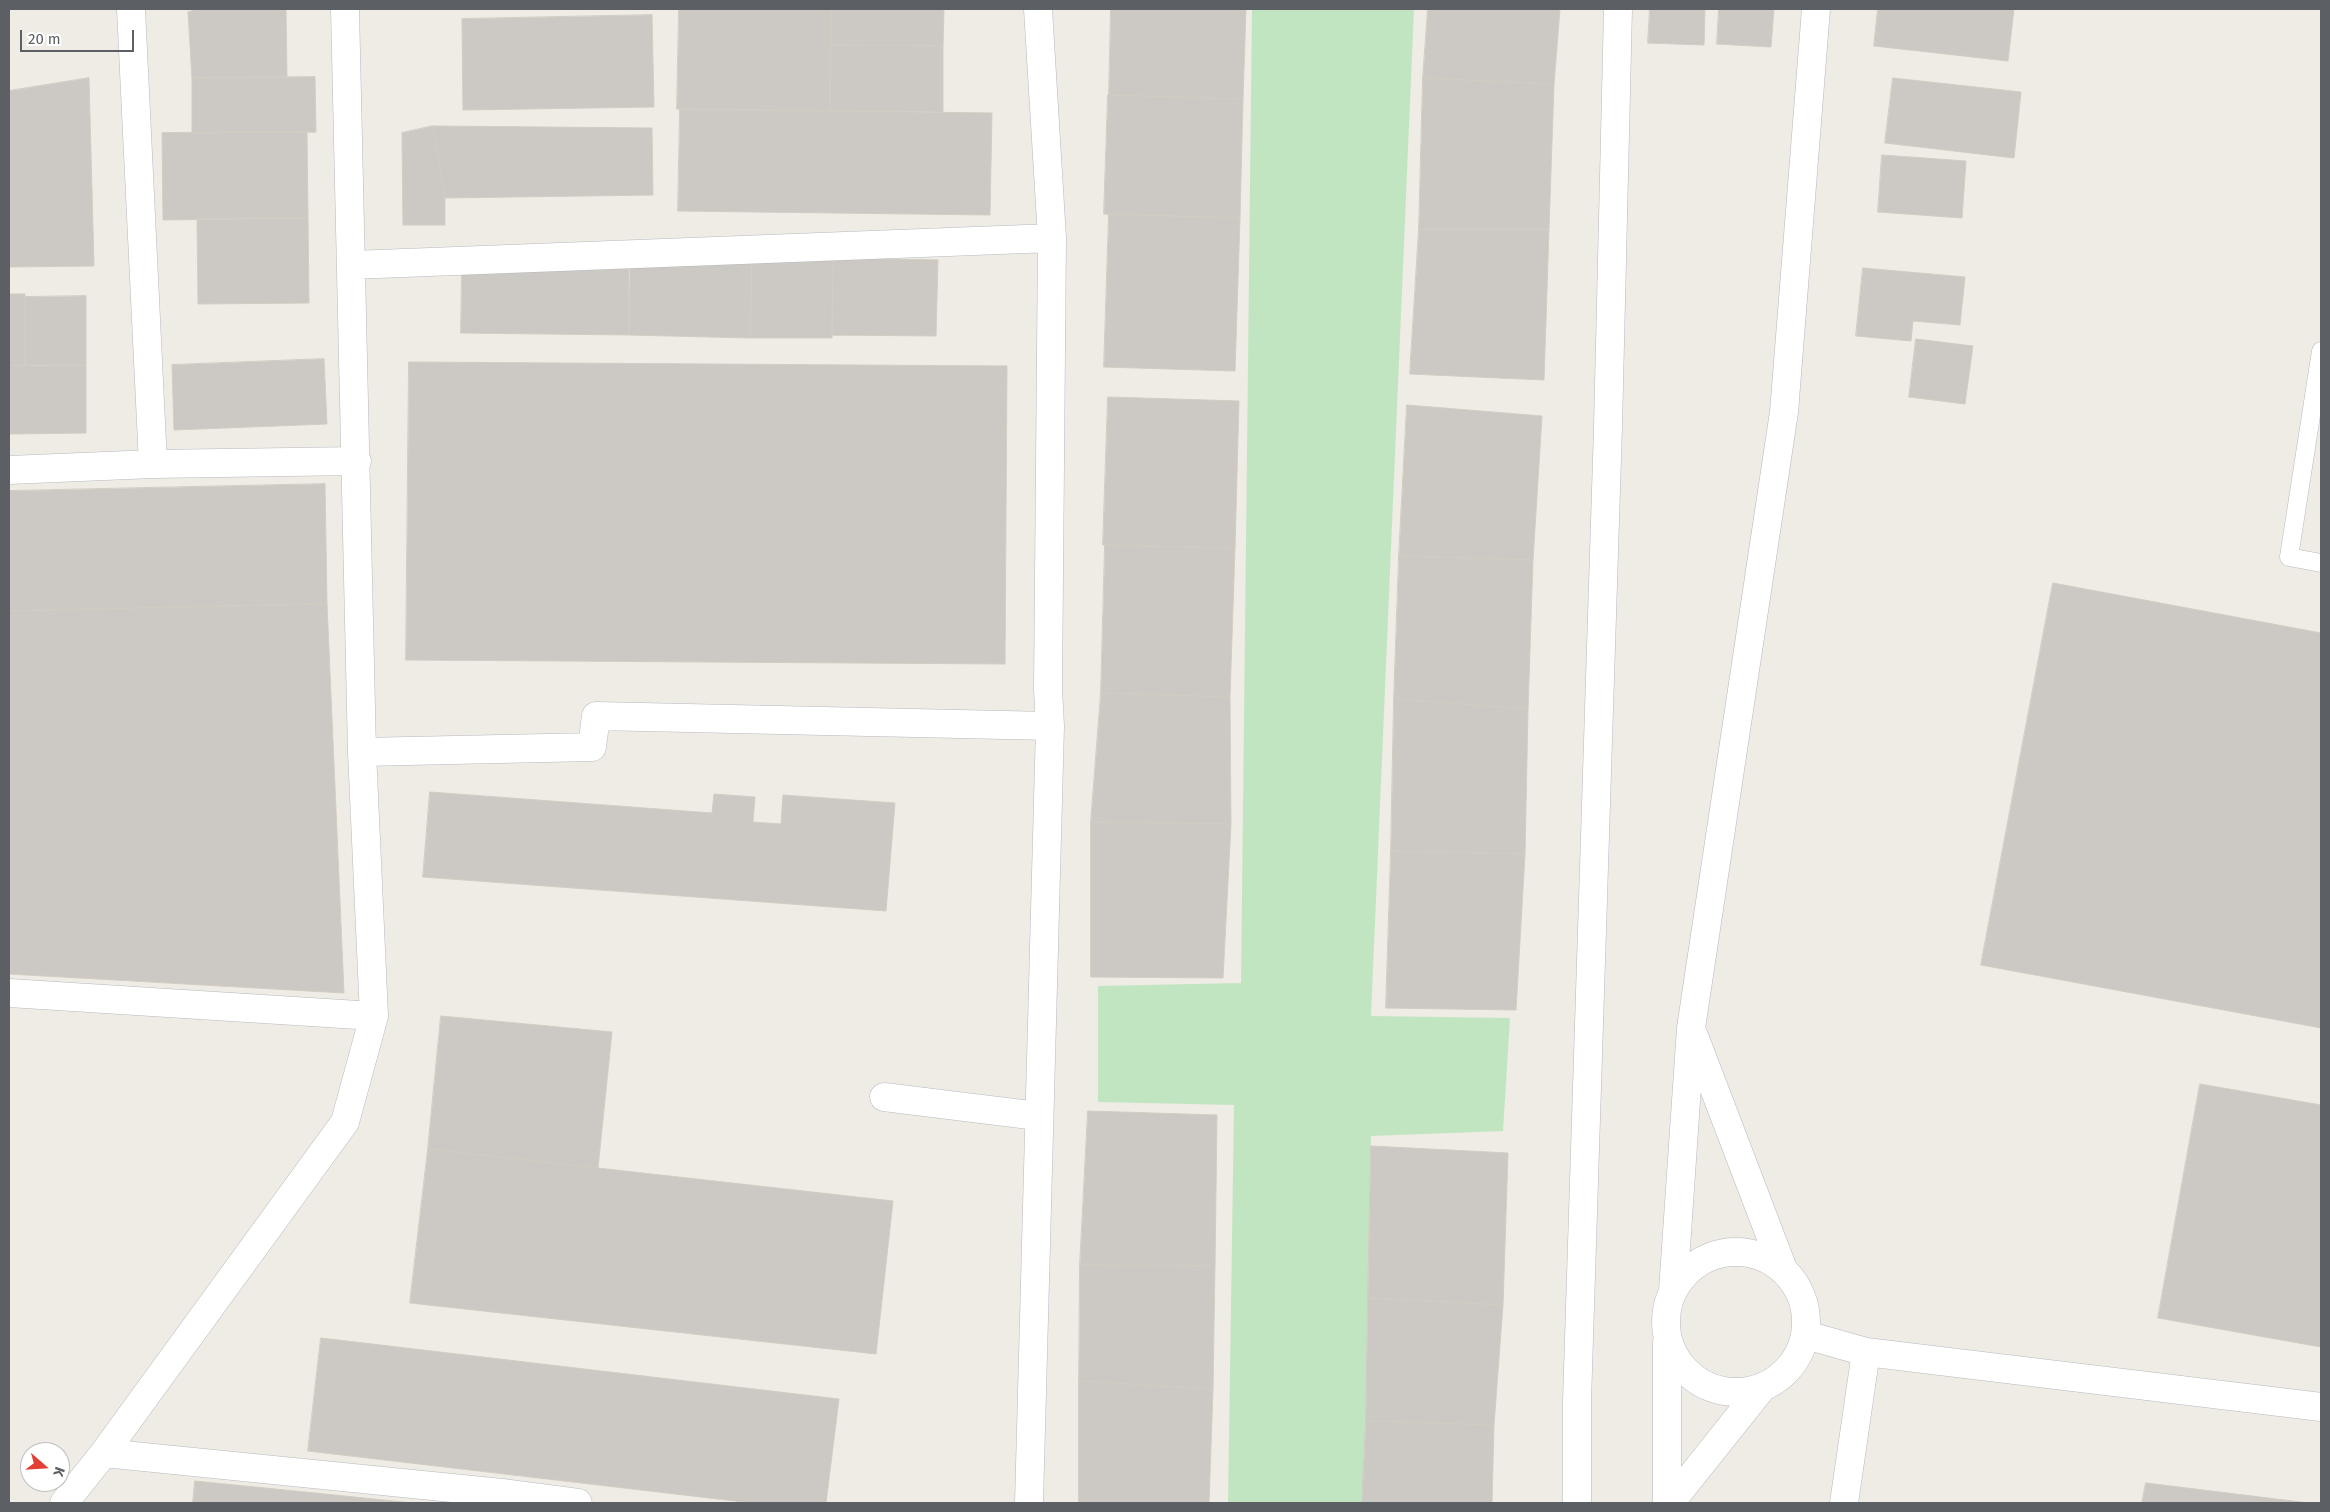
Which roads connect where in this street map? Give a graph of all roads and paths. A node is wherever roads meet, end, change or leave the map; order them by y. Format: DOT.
graph roads {
  1 [pos="131,9"];
  2 [pos="345,9"];
  3 [pos="1038,9"];
  4 [pos="1618,9"];
  5 [pos="1816,9"];
  6 [pos="1052,238"];
  7 [pos="352,265"];
  8 [pos="2321,351"];
  9 [pos="356,461"];
  10 [pos="153,464"];
  11 [pos="9,470"];
  12 [pos="2321,563"];
  13 [pos="1050,726"];
  14 [pos="362,752"];
  15 [pos="9,993"];
  16 [pos="374,1016"];
  17 [pos="1691,1028"];
  18 [pos="884,1097"];
  19 [pos="1038,1116"];
  20 [pos="1783,1269"];
  21 [pos="1673,1291"];
  22 [pos="1806,1335"];
  23 [pos="1667,1336"];
  24 [pos="1871,1353"];
  25 [pos="1761,1389"];
  26 [pos="2321,1409"];
  27 [pos="104,1454"];
  28 [pos="64,1503"];
  29 [pos="578,1503"];
  30 [pos="1029,1503"];
  31 [pos="1577,1503"];
  32 [pos="1668,1503"];
  33 [pos="1844,1503"];
  1 -- 10 [label="street"];
  2 -- 7 [label="street"];
  3 -- 6 [label="street"];
  4 -- 31 [label="street"];
  5 -- 17 [label="street"];
  6 -- 7 [label="street"];
  6 -- 13 [label="street"];
  7 -- 9 [label="street"];
  8 -- 12 [label="lane"];
  9 -- 10 [label="street"];
  9 -- 14 [label="street"];
  10 -- 11 [label="street"];
  13 -- 14 [label="street"];
  13 -- 19 [label="street"];
  14 -- 16 [label="street"];
  15 -- 16 [label="street"];
  16 -- 27 [label="street"];
  17 -- 20 [label="street"];
  17 -- 21 [label="street"];
  18 -- 19 [label="street"];
  19 -- 30 [label="street"];
  20 -- 21 [label="street"];
  20 -- 22 [label="street"];
  21 -- 23 [label="street"];
  22 -- 24 [label="street"];
  22 -- 25 [label="street"];
  23 -- 25 [label="street"];
  23 -- 32 [label="street"];
  24 -- 26 [label="street"];
  24 -- 33 [label="street"];
  25 -- 32 [label="street"];
  27 -- 28 [label="street"];
  27 -- 29 [label="street"];
}
